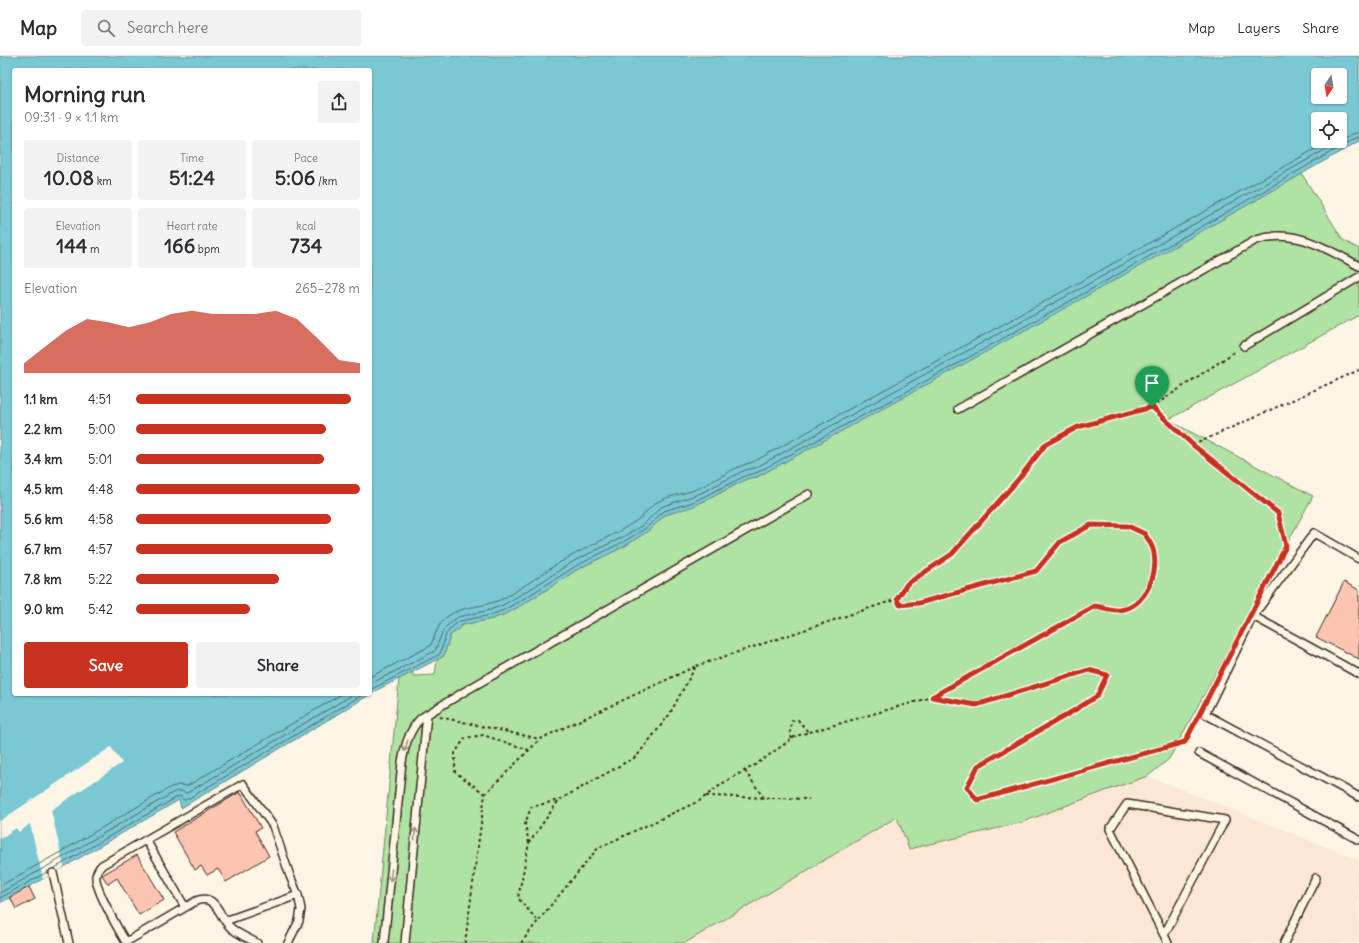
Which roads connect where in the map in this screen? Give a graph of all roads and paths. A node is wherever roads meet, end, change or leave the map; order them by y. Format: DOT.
graph roads {
  1 [pos="1359,266"];
  2 [pos="1359,277"];
  3 [pos="1244,346"];
  4 [pos="1359,370"];
  5 [pos="1152,407"];
  6 [pos="958,409"];
  7 [pos="1193,445"];
  8 [pos="809,494"];
  9 [pos="1359,559"];
  10 [pos="1268,581"];
  11 [pos="897,599"];
  12 [pos="1254,616"];
  13 [pos="696,666"];
  14 [pos="1359,674"];
  15 [pos="932,697"];
  16 [pos="427,714"];
  17 [pos="1199,714"];
  18 [pos="809,733"];
  19 [pos="792,738"];
  20 [pos="540,739"];
  21 [pos="529,750"];
  22 [pos="1199,753"];
  23 [pos="745,771"];
  24 [pos="485,794"];
  25 [pos="705,796"];
  26 [pos="1359,797"];
  27 [pos="764,798"];
  28 [pos="809,799"];
  29 [pos="559,800"];
  30 [pos="146,840"];
  31 [pos="1359,840"];
  32 [pos="529,843"];
  33 [pos="53,873"];
  34 [pos="1316,878"];
  35 [pos="298,894"];
  36 [pos="186,907"];
  37 [pos="224,921"];
  38 [pos="538,921"];
  39 [pos="1164,935"];
  40 [pos="69,943"];
  41 [pos="257,943"];
  42 [pos="288,943"];
  43 [pos="384,943"];
  44 [pos="405,943"];
  45 [pos="465,943"];
  46 [pos="521,943"];
  47 [pos="1168,943"];
  48 [pos="1284,943"];
  1 -- 6 [label="lane"];
  2 -- 3 [label="lane"];
  3 -- 5 [label="path"];
  4 -- 7 [label="path"];
  5 -- 7 [label="path"];
  5 -- 11 [label="path"];
  7 -- 10 [label="path"];
  8 -- 16 [label="lane"];
  9 -- 12 [label="lane"];
  11 -- 13 [label="path"];
  11 -- 15 [label="path"];
  12 -- 14 [label="lane"];
  12 -- 26 [label="lane"];
  13 -- 20 [label="path"];
  13 -- 29 [label="path"];
  15 -- 17 [label="path"];
  15 -- 18 [label="path"];
  16 -- 20 [label="path"];
  16 -- 43 [label="lane, one-way"];
  44 -- 16 [label="lane, one-way"];
  18 -- 19 [label="path"];
  18 -- 19 [label="path"];
  19 -- 23 [label="path"];
  20 -- 21 [label="path"];
  21 -- 24 [label="path"];
  21 -- 24 [label="path"];
  22 -- 31 [label="lane"];
  23 -- 25 [label="path"];
  23 -- 27 [label="path"];
  24 -- 45 [label="path"];
  25 -- 27 [label="path"];
  25 -- 38 [label="path"];
  27 -- 28 [label="path"];
  29 -- 32 [label="path"];
  29 -- 32 [label="path"];
  30 -- 35 [label="lane"];
  30 -- 36 [label="lane"];
  30 -- 36 [label="lane"];
  32 -- 38 [label="path"];
  33 -- 40 [label="lane"];
  34 -- 48 [label="lane"];
  35 -- 37 [label="lane"];
  35 -- 42 [label="lane"];
  36 -- 37 [label="lane"];
  37 -- 41 [label="lane"];
  38 -- 46 [label="path"];
  39 -- 39 [label="lane"];
  39 -- 47 [label="lane"];
}
